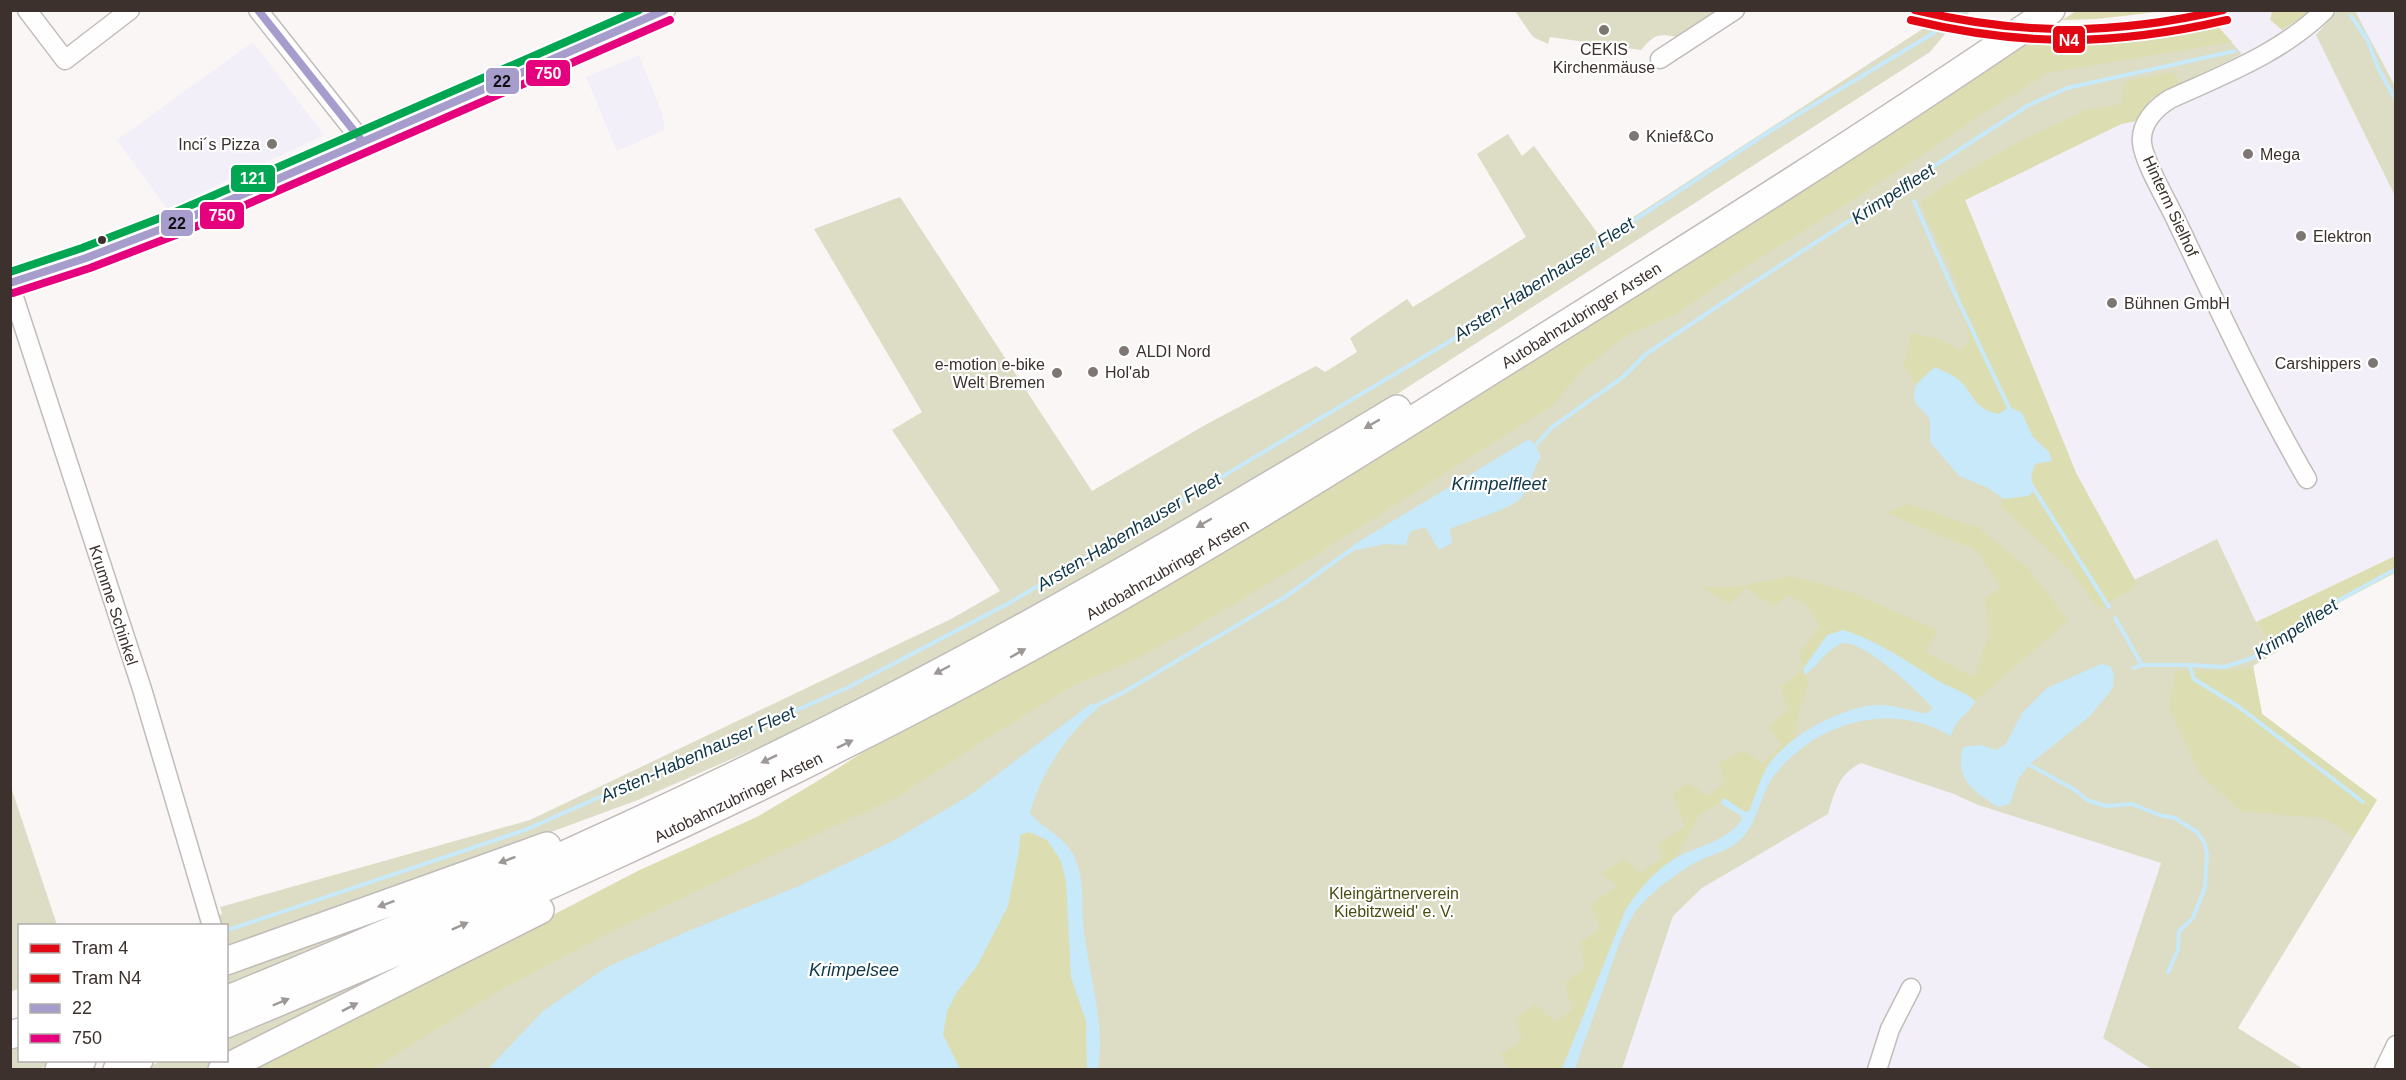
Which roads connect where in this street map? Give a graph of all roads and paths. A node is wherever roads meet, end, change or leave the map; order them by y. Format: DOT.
graph roads {
  1 [pos="27,10"];
  2 [pos="130,10"];
  3 [pos="258,10"];
  4 [pos="666,10"];
  5 [pos="1735,10"];
  6 [pos="2017,10"];
  7 [pos="2051,10"];
  8 [pos="2325,10"];
  9 [pos="1660,59"];
  10 [pos="362,141"];
  11 [pos="10,284"];
  12 [pos="2307,479"];
  13 [pos="626,840"];
  14 [pos="211,924"];
  15 [pos="228,960"];
  16 [pos="1911,988"];
  17 [pos="228,999"];
  18 [pos="228,1023"];
  19 [pos="2396,1045"];
  20 [pos="77,1062"];
  21 [pos="135,1062"];
  22 [pos="59,1070"];
  23 [pos="117,1070"];
  24 [pos="222,1070"];
  25 [pos="1876,1070"];
  26 [pos="2384,1070"];
  1 -- 2 [label="street"];
  3 -- 10 [label="street"];
  4 -- 10 [label="street"];
  5 -- 9 [label="street"];
  6 -- 13 [label="highway, Autobahnzubringer Arsten, one-way"];
  13 -- 7 [label="highway, Autobahnzubringer Arsten, one-way"];
  8 -- 12 [label="street, Hinterm Sielhof"];
  10 -- 11 [label="street"];
  11 -- 14 [label="street, Krumme Schinkel"];
  13 -- 15 [label="highway, one-way"];
  13 -- 17 [label="highway, Autobahnzubringer Arsten"];
  18 -- 13 [label="highway, Autobahnzubringer Arsten, one-way"];
  24 -- 13 [label="highway, one-way"];
  16 -- 25 [label="street"];
  19 -- 26 [label="street"];
  20 -- 22 [label="highway"];
  21 -- 23 [label="highway"];
}
